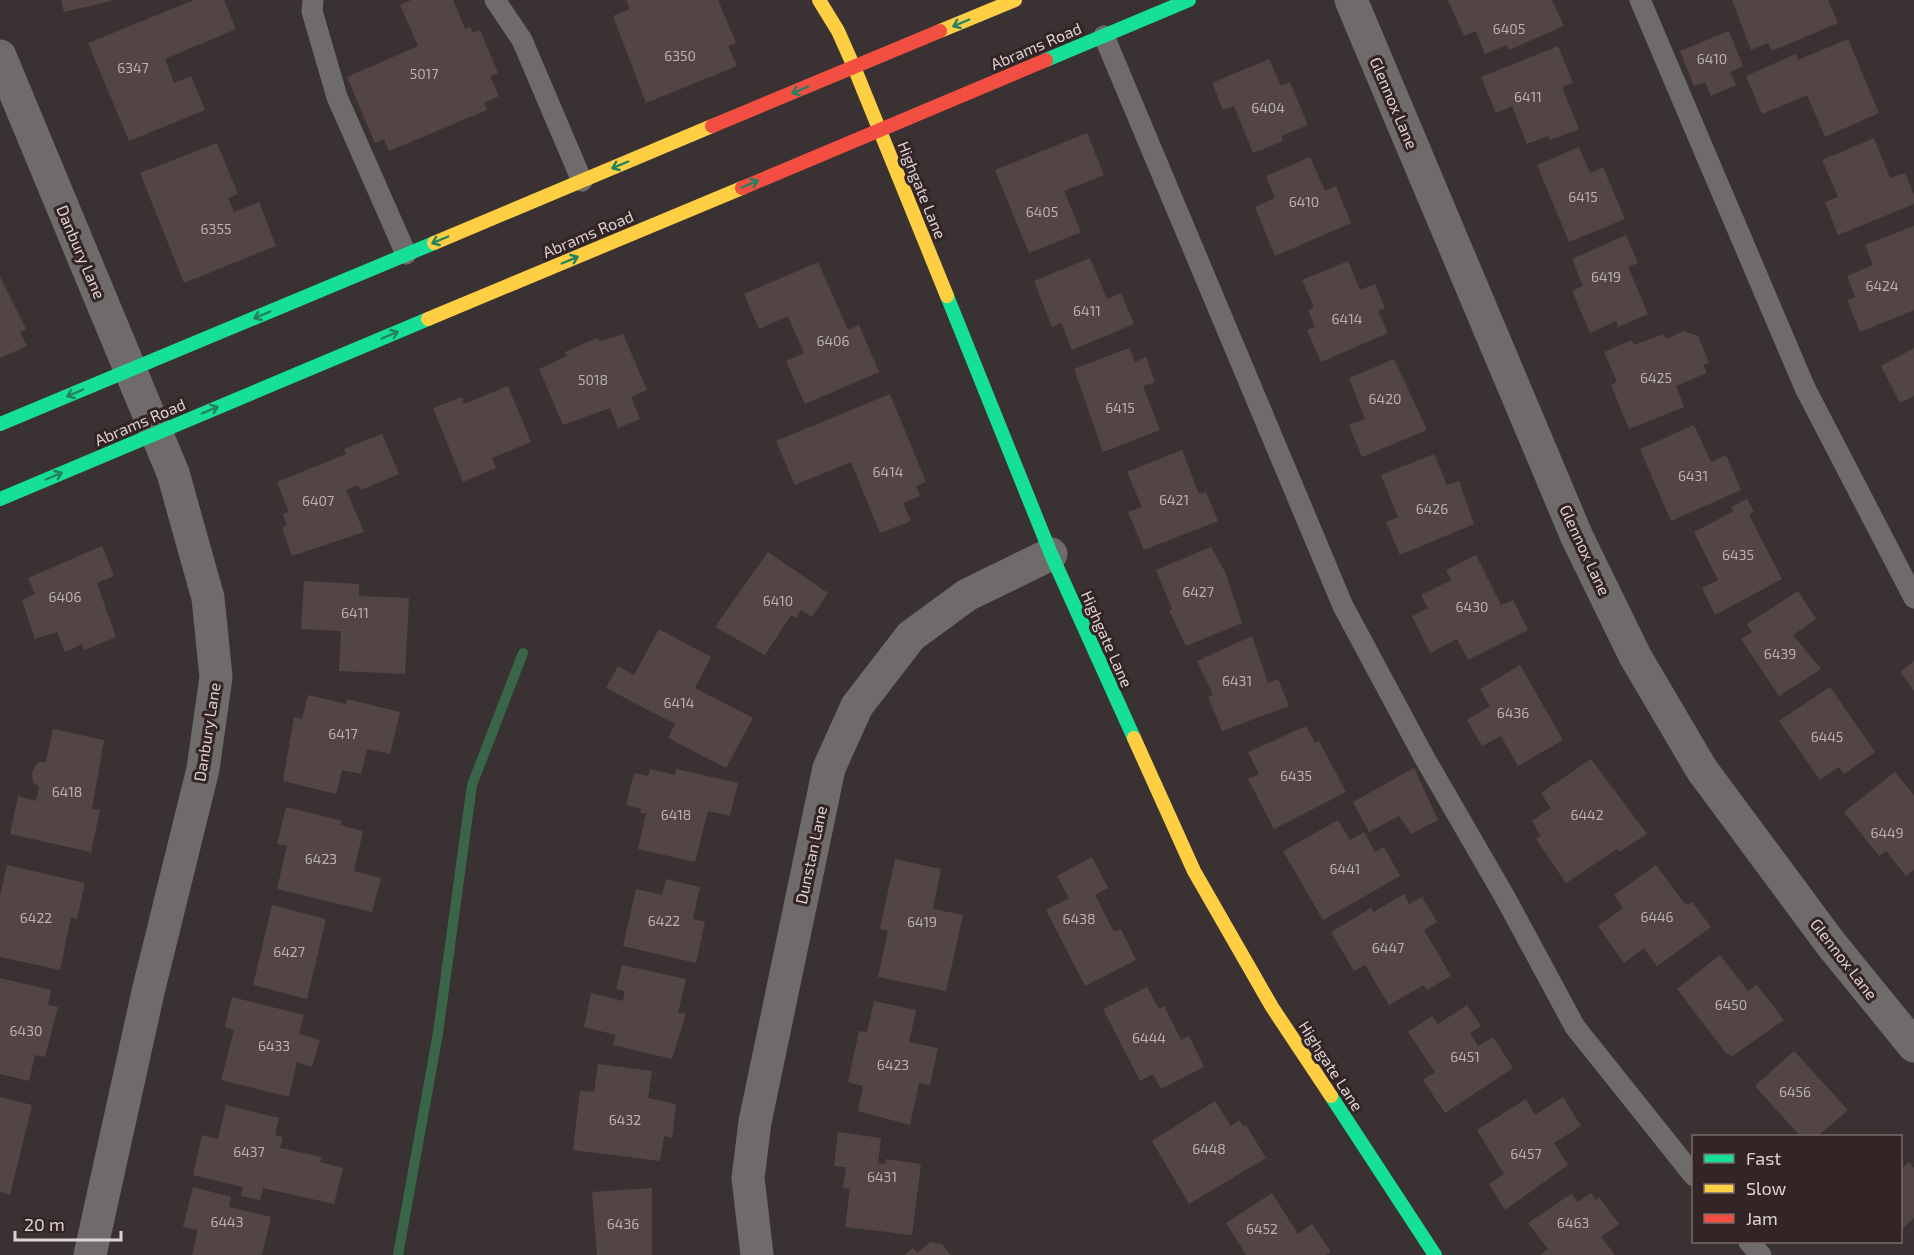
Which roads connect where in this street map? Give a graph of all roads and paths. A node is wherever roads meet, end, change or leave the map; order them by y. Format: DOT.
graph roads {
  1 [pos="313,0"];
  2 [pos="495,0"];
  3 [pos="819,0"];
  4 [pos="1015,0"];
  5 [pos="1189,0"];
  6 [pos="1351,0"];
  7 [pos="1640,0"];
  8 [pos="1104,36"];
  9 [pos="0,56"];
  10 [pos="854,67"];
  11 [pos="880,130"];
  12 [pos="582,181"];
  13 [pos="406,255"];
  14 [pos="129,371"];
  15 [pos="0,424"];
  16 [pos="156,433"];
  17 [pos="0,499"];
  18 [pos="1051,554"];
  19 [pos="1914,598"];
  20 [pos="1914,1046"];
  21 [pos="1692,1173"];
  22 [pos="1750,1243"];
  23 [pos="90,1255"];
  24 [pos="758,1255"];
  25 [pos="1435,1255"];
  26 [pos="1761,1255"];
  1 -- 13 [label="lane"];
  2 -- 12 [label="lane"];
  3 -- 10 [label="main road, Highgate Lane"];
  4 -- 10 [label="main road, one-way"];
  5 -- 8 [label="main road, Abrams Road"];
  6 -- 20 [label="street, Glennox Lane"];
  7 -- 19 [label="lane"];
  8 -- 11 [label="main road, Abrams Road"];
  8 -- 21 [label="lane"];
  9 -- 14 [label="street, Danbury Lane"];
  10 -- 11 [label="main road, Highgate Lane"];
  10 -- 12 [label="main road, one-way"];
  16 -- 11 [label="main road, Abrams Road, one-way"];
  11 -- 18 [label="main road, Highgate Lane"];
  12 -- 13 [label="main road, one-way"];
  13 -- 14 [label="main road, one-way"];
  14 -- 15 [label="main road, one-way"];
  14 -- 16 [label="street, Danbury Lane"];
  17 -- 16 [label="main road, Abrams Road, one-way"];
  16 -- 23 [label="street, Danbury Lane"];
  18 -- 24 [label="street, Dunstan Lane"];
  18 -- 25 [label="main road, Highgate Lane"];
  22 -- 26 [label="lane"];
}
